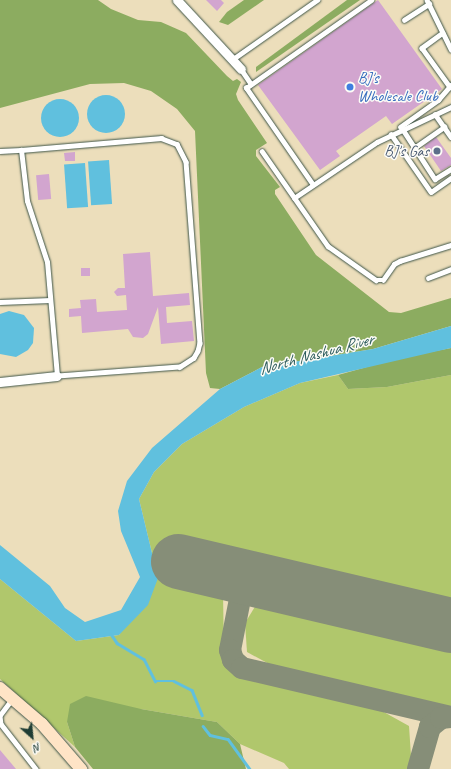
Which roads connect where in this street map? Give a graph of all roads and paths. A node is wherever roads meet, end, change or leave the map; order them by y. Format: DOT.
graph roads {
  1 [pos="177,0"];
  2 [pos="317,0"];
  3 [pos="371,0"];
  4 [pos="428,2"];
  5 [pos="404,20"];
  6 [pos="443,33"];
  7 [pos="451,49"];
  8 [pos="233,59"];
  9 [pos="241,69"];
  10 [pos="251,84"];
  11 [pos="450,86"];
  12 [pos="451,107"];
  13 [pos="435,114"];
  14 [pos="444,127"];
  15 [pos="402,128"];
  16 [pos="390,135"];
  17 [pos="451,136"];
  18 [pos="414,148"];
  19 [pos="21,150"];
  20 [pos="0,151"];
  21 [pos="262,151"];
  22 [pos="451,169"];
  23 [pos="451,178"];
  24 [pos="313,185"];
  25 [pos="294,198"];
  26 [pos="451,245"];
  27 [pos="451,269"];
  28 [pos="428,278"];
  29 [pos="50,300"];
  30 [pos="0,302"];
  31 [pos="57,376"];
  32 [pos="0,382"];
  33 [pos="0,688"];
  34 [pos="13,698"];
  35 [pos="0,715"];
  36 [pos="36,769"];
  37 [pos="81,769"];
  1 -- 8 [label="street"];
  2 -- 8 [label="lane"];
  3 -- 10 [label="lane"];
  4 -- 5 [label="lane"];
  4 -- 6 [label="lane"];
  6 -- 7 [label="lane"];
  6 -- 11 [label="lane"];
  8 -- 9 [label="street"];
  9 -- 10 [label="lane"];
  10 -- 24 [label="lane"];
  11 -- 15 [label="lane"];
  12 -- 13 [label="lane"];
  13 -- 14 [label="lane"];
  13 -- 15 [label="lane"];
  14 -- 17 [label="lane"];
  14 -- 18 [label="lane"];
  15 -- 16 [label="lane"];
  15 -- 18 [label="lane"];
  16 -- 23 [label="lane"];
  16 -- 24 [label="lane"];
  18 -- 22 [label="lane"];
  19 -- 20 [label="lane"];
  19 -- 29 [label="lane"];
  19 -- 31 [label="lane"];
  21 -- 25 [label="lane"];
  24 -- 25 [label="lane"];
  25 -- 26 [label="lane"];
  27 -- 28 [label="lane"];
  29 -- 30 [label="lane"];
  29 -- 31 [label="lane"];
  31 -- 32 [label="street"];
  33 -- 34 [label="main road"];
  34 -- 35 [label="lane"];
  34 -- 37 [label="main road"];
  35 -- 36 [label="lane"];
}
